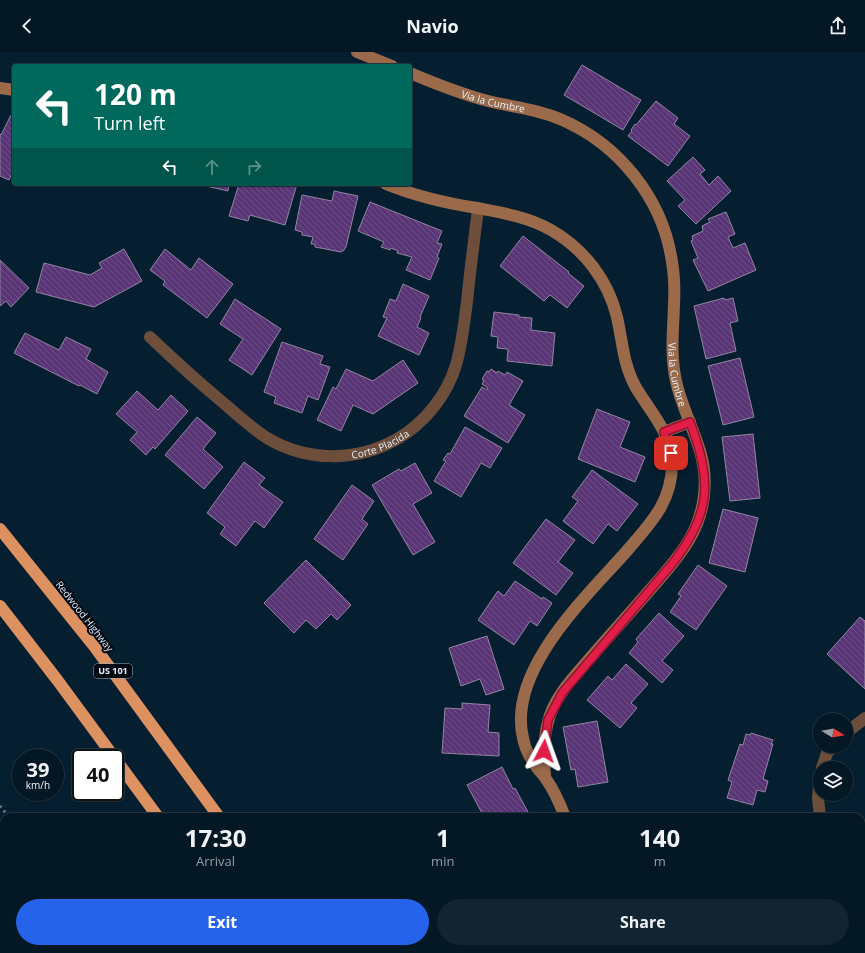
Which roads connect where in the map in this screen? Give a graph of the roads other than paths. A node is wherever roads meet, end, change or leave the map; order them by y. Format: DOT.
graph roads {
  1 [pos="357,52"];
  2 [pos="387,64"];
  3 [pos="412,74"];
  4 [pos="0,88"];
  5 [pos="12,90"];
  6 [pos="391,186"];
  7 [pos="478,209"];
  8 [pos="150,337"];
  9 [pos="690,422"];
  10 [pos="664,432"];
  11 [pos="0,529"];
  12 [pos="0,606"];
  13 [pos="865,718"];
  14 [pos="853,727"];
  15 [pos="545,777"];
  16 [pos="818,801"];
  17 [pos="155,813"];
  18 [pos="216,813"];
  19 [pos="563,813"];
  20 [pos="820,813"];
  1 -- 2 [label="street"];
  3 -- 9 [label="street, Via la Cumbre"];
  4 -- 5 [label="street"];
  6 -- 7 [label="street, Via la Cumbre"];
  7 -- 8 [label="street, Corte Placida"];
  7 -- 10 [label="street, Via la Cumbre"];
  9 -- 10 [label="street"];
  9 -- 15 [label="street, Via la Cumbre"];
  10 -- 15 [label="street, Via la Cumbre"];
  11 -- 18 [label="highway, Redwood Highway / US 101"];
  12 -- 17 [label="highway"];
  13 -- 14 [label="street"];
  15 -- 19 [label="street, Via la Cumbre"];
  16 -- 20 [label="street"];
}
